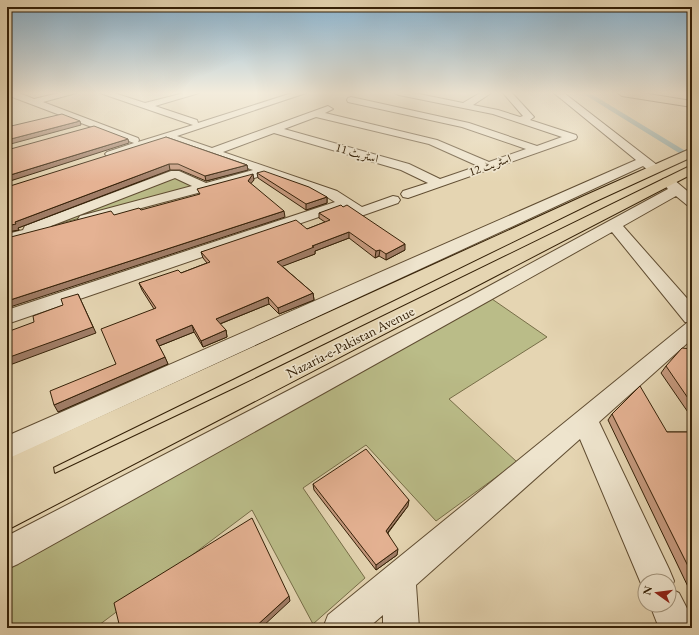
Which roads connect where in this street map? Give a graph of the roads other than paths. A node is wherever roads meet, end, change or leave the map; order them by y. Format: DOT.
graph roads {
  1 [pos="87,123"];
  2 [pos="192,123"];
  3 [pos="208,123"];
  4 [pos="293,123"];
  5 [pos="352,123"];
  6 [pos="451,123"];
  7 [pos="528,123"];
  8 [pos="597,123"];
  9 [pos="96,126"];
  10 [pos="81,130"];
  11 [pos="273,130"];
  12 [pos="166,136"];
  13 [pos="134,140"];
  14 [pos="536,149"];
  15 [pos="212,152"];
  16 [pos="692,152"];
  17 [pos="489,166"];
  18 [pos="265,171"];
  19 [pos="673,176"];
  20 [pos="439,183"];
  21 [pos="204,187"];
  22 [pos="408,194"];
  23 [pos="393,200"];
  24 [pos="346,203"];
  25 [pos="614,225"];
  26 [pos="13,237"];
  27 [pos="7,316"];
  28 [pos="692,317"];
  29 [pos="692,328"];
  30 [pos="216,376"];
  31 [pos="243,396"];
  32 [pos="585,420"];
  33 [pos="7,448"];
  34 [pos="7,474"];
  35 [pos="7,514"];
  36 [pos="7,554"];
  37 [pos="653,573"];
  38 [pos="399,578"];
  39 [pos="671,613"];
  40 [pos="341,628"];
  41 [pos="401,628"];
  42 [pos="678,628"];
  1 -- 9 [label="street"];
  2 -- 13 [label="street"];
  3 -- 12 [label="street"];
  4 -- 11 [label="street"];
  5 -- 17 [label="street"];
  6 -- 14 [label="street"];
  7 -- 14 [label="street, اسٹریٹ 12"];
  8 -- 19 [label="street"];
  9 -- 10 [label="street"];
  9 -- 13 [label="street"];
  11 -- 15 [label="street"];
  11 -- 20 [label="street, اسٹریٹ 11"];
  12 -- 13 [label="street"];
  12 -- 15 [label="street"];
  14 -- 17 [label="street, اسٹریٹ 12"];
  15 -- 18 [label="street"];
  16 -- 19 [label="main road, Nazaria-e-Pakistan Avenue"];
  17 -- 20 [label="street, اسٹریٹ 12"];
  18 -- 21 [label="street"];
  18 -- 24 [label="street"];
  19 -- 25 [label="street"];
  19 -- 30 [label="main road, Nazaria-e-Pakistan Avenue"];
  19 -- 31 [label="main road, Nazaria-e-Pakistan Avenue"];
  19 -- 33 [label="street"];
  20 -- 22 [label="street, اسٹریٹ 12"];
  21 -- 26 [label="street"];
  21 -- 26 [label="street"];
  23 -- 24 [label="street"];
  24 -- 27 [label="street"];
  25 -- 28 [label="street"];
  25 -- 36 [label="street"];
  29 -- 32 [label="street"];
  30 -- 31 [label="main road"];
  30 -- 34 [label="main road, Nazaria-e-Pakistan Avenue"];
  31 -- 35 [label="main road, Nazaria-e-Pakistan Avenue"];
  32 -- 37 [label="street"];
  32 -- 38 [label="street"];
  38 -- 40 [label="street"];
  38 -- 41 [label="street"];
  39 -- 42 [label="street"];
}
